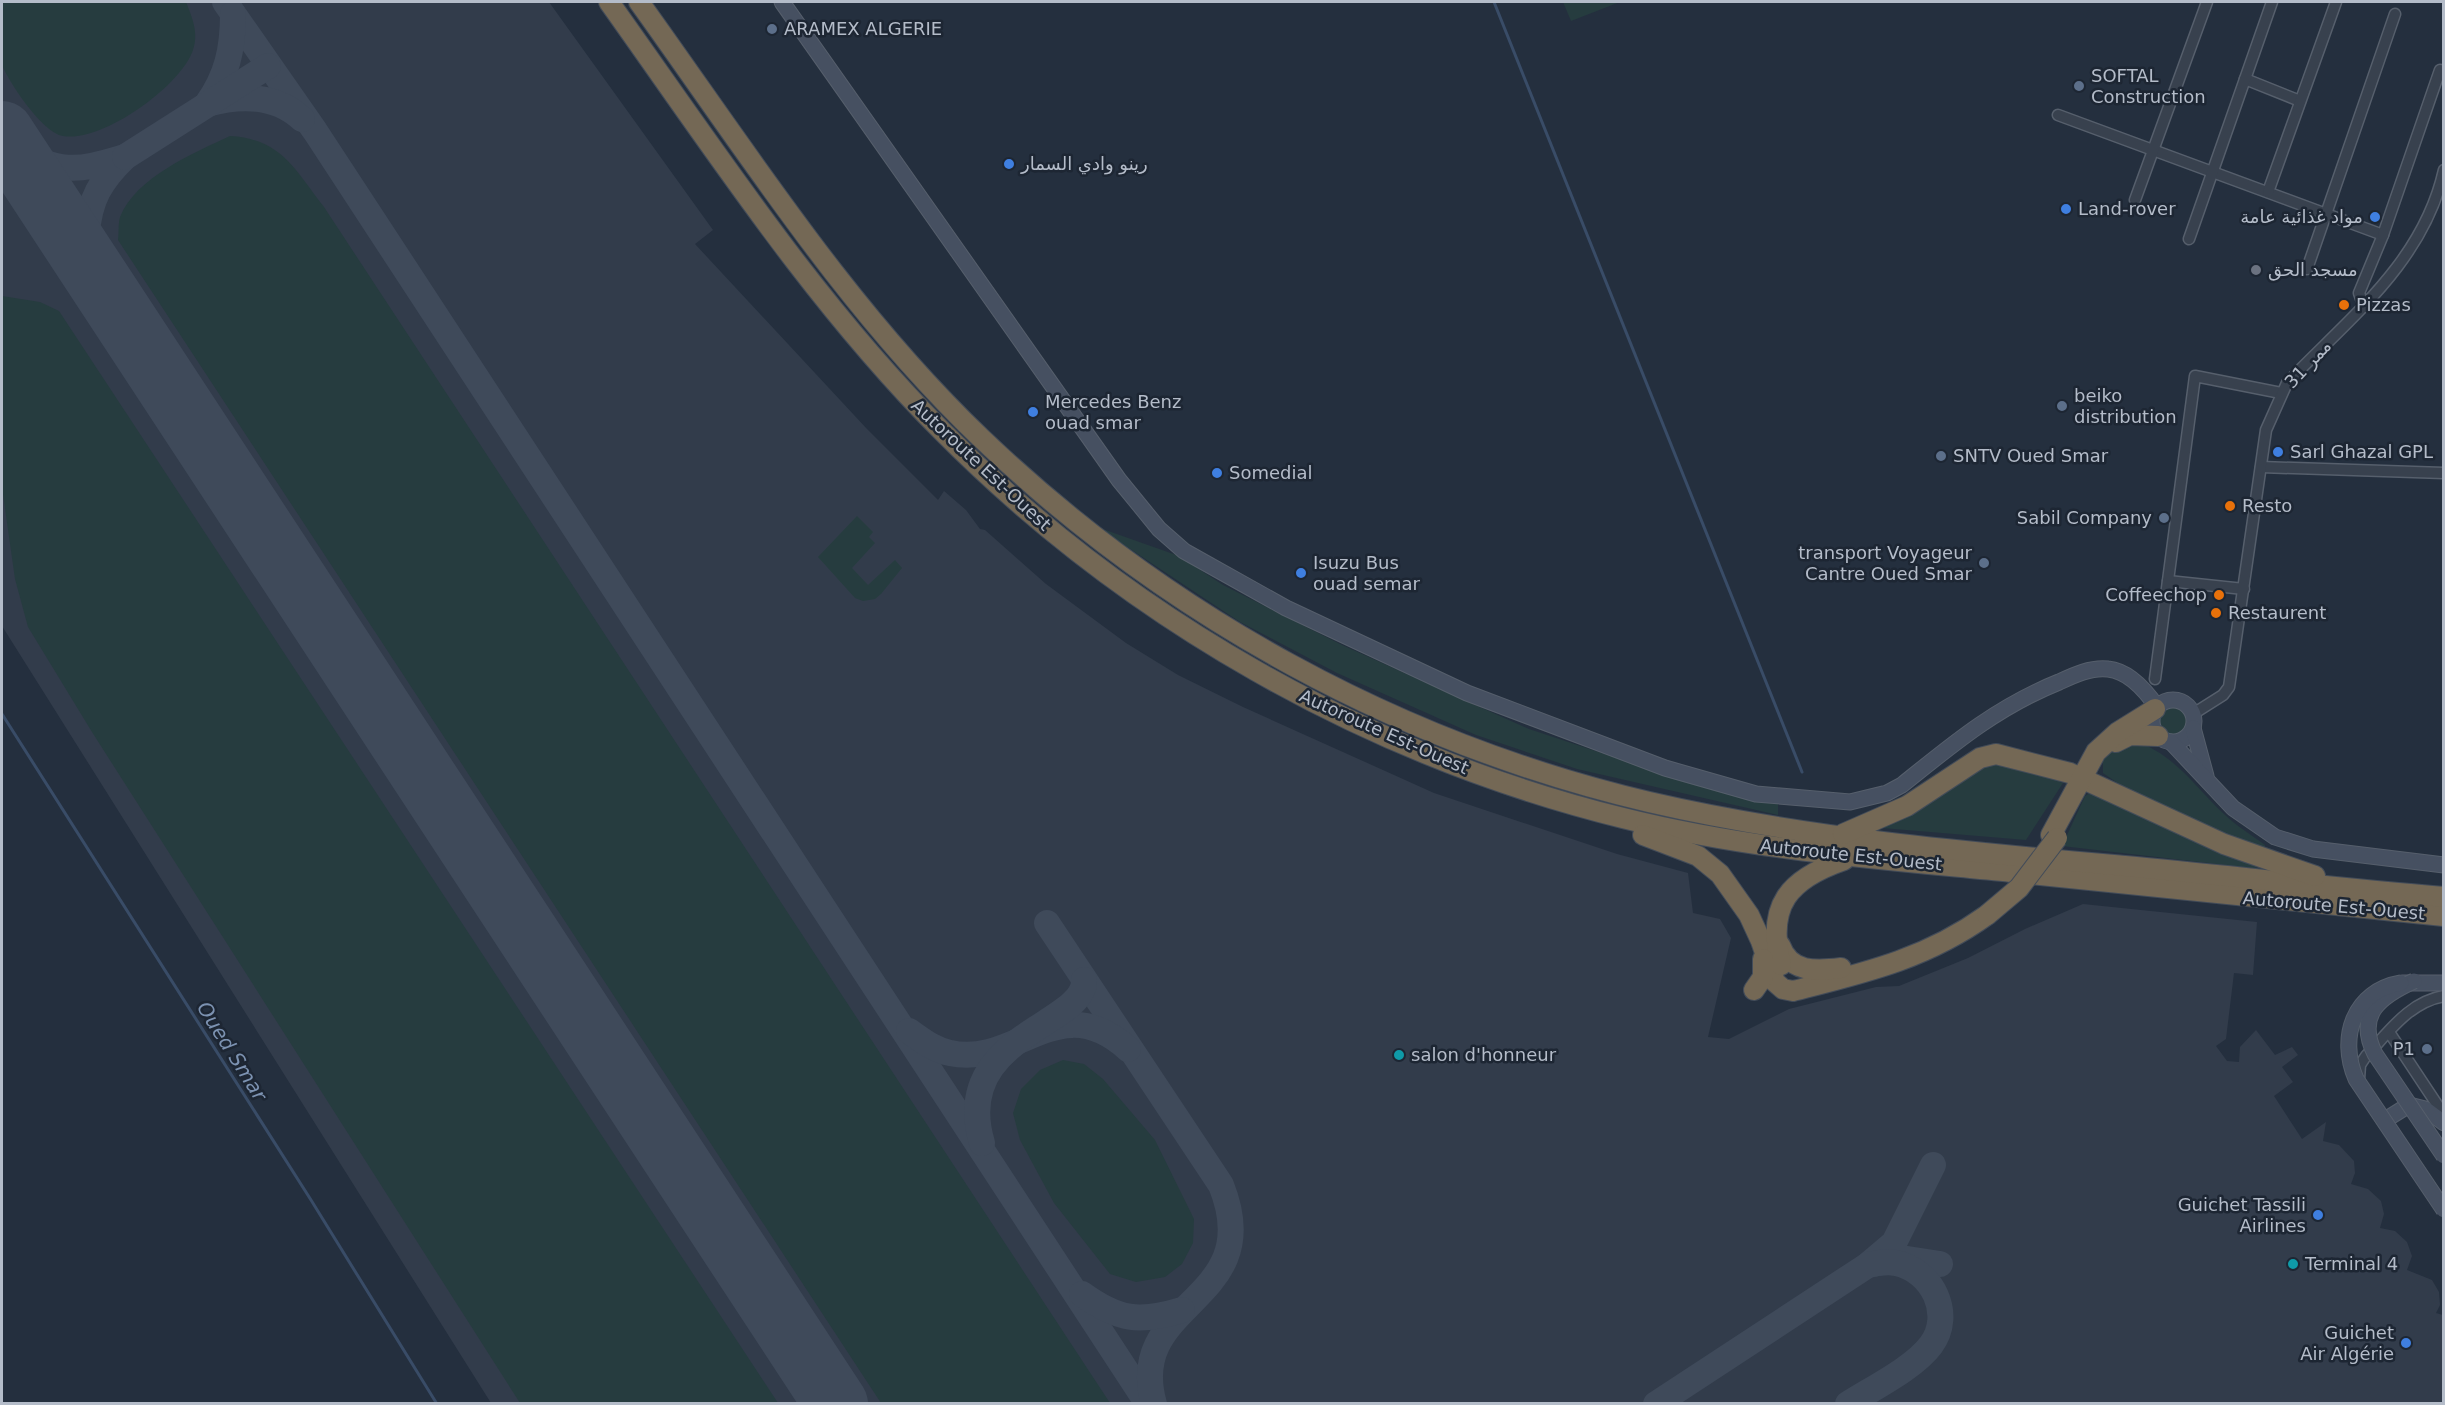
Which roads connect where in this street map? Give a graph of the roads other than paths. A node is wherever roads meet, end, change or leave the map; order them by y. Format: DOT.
graph roads {
  1 [pos="609,2"];
  2 [pos="639,2"];
  3 [pos="782,2"];
  4 [pos="2207,2"];
  5 [pos="2272,2"];
  6 [pos="2336,2"];
  7 [pos="2395,14"];
  8 [pos="2440,70"];
  9 [pos="2245,79"];
  10 [pos="2300,101"];
  11 [pos="2058,115"];
  12 [pos="2154,151"];
  13 [pos="2444,170"];
  14 [pos="2211,172"];
  15 [pos="2268,192"];
  16 [pos="2135,200"];
  17 [pos="2325,214"];
  18 [pos="2384,235"];
  19 [pos="2189,239"];
  20 [pos="2307,269"];
  21 [pos="2364,307"];
  22 [pos="2282,393"];
  23 [pos="2261,467"];
  24 [pos="2444,473"];
  25 [pos="2168,581"];
  26 [pos="2244,589"];
  27 [pos="2155,679"];
  28 [pos="2156,708"];
  29 [pos="2193,721"];
  30 [pos="2165,739"];
  31 [pos="2206,776"];
  32 [pos="2084,779"];
  33 [pos="1509,785"];
  34 [pos="1840,836"];
  35 [pos="1851,857"];
  36 [pos="2444,865"];
  37 [pos="2373,891"];
  38 [pos="2444,897"];
  39 [pos="1986,912"];
  40 [pos="2444,916"];
  41 [pos="1777,921"];
  42 [pos="1761,941"];
  43 [pos="1855,970"];
  44 [pos="2408,982"];
  45 [pos="2444,983"];
  46 [pos="1754,990"];
  47 [pos="1775,992"];
  48 [pos="2444,996"];
  49 [pos="2389,1032"];
  50 [pos="2409,1105"];
  51 [pos="2444,1115"];
  52 [pos="2385,1120"];
  53 [pos="2444,1123"];
  54 [pos="2444,1156"];
  55 [pos="2444,1210"];
  1 -- 33 [label="highway, Autoroute Est-Ouest"];
  2 -- 34 [label="highway, Autoroute Est-Ouest"];
  3 -- 28 [label="main road"];
  4 -- 12 [label="street"];
  5 -- 9 [label="street"];
  6 -- 10 [label="street"];
  7 -- 17 [label="street"];
  8 -- 18 [label="street"];
  9 -- 10 [label="street"];
  9 -- 14 [label="street"];
  10 -- 15 [label="street"];
  11 -- 12 [label="street"];
  12 -- 14 [label="street"];
  12 -- 16 [label="street"];
  13 -- 21 [label="street, ممر 31"];
  14 -- 15 [label="street"];
  14 -- 19 [label="street"];
  15 -- 17 [label="street"];
  17 -- 18 [label="street"];
  17 -- 20 [label="street"];
  18 -- 21 [label="street"];
  21 -- 22 [label="street, ممر 31"];
  22 -- 23 [label="street, ممر 31"];
  22 -- 25 [label="street"];
  23 -- 24 [label="street"];
  23 -- 26 [label="street, ممر 31"];
  25 -- 26 [label="street"];
  25 -- 27 [label="street"];
  26 -- 29 [label="street, ممر 31"];
  28 -- 29 [label="main road"];
  28 -- 30 [label="main road"];
  28 -- 32 [label="highway"];
  29 -- 30 [label="main road"];
  29 -- 31 [label="main road"];
  30 -- 31 [label="main road"];
  30 -- 32 [label="highway"];
  31 -- 36 [label="main road"];
  32 -- 34 [label="highway"];
  32 -- 37 [label="highway"];
  32 -- 39 [label="highway, bridge"];
  33 -- 35 [label="highway, Autoroute Est-Ouest"];
  33 -- 42 [label="highway"];
  34 -- 37 [label="highway, Autoroute Est-Ouest"];
  35 -- 40 [label="highway, Autoroute Est-Ouest"];
  35 -- 41 [label="highway"];
  37 -- 38 [label="highway, Autoroute Est-Ouest"];
  39 -- 43 [label="highway"];
  39 -- 47 [label="highway"];
  41 -- 43 [label="highway"];
  41 -- 47 [label="highway"];
  42 -- 46 [label="highway"];
  42 -- 47 [label="highway"];
  43 -- 47 [label="highway"];
  44 -- 45 [label="main road"];
  44 -- 50 [label="main road, bridge"];
  44 -- 52 [label="main road, bridge"];
  48 -- 49 [label="street"];
  49 -- 51 [label="street"];
  49 -- 55 [label="street"];
  50 -- 52 [label="main road"];
  50 -- 53 [label="main road"];
  50 -- 54 [label="main road, bridge"];
  52 -- 55 [label="main road, bridge"];
}
